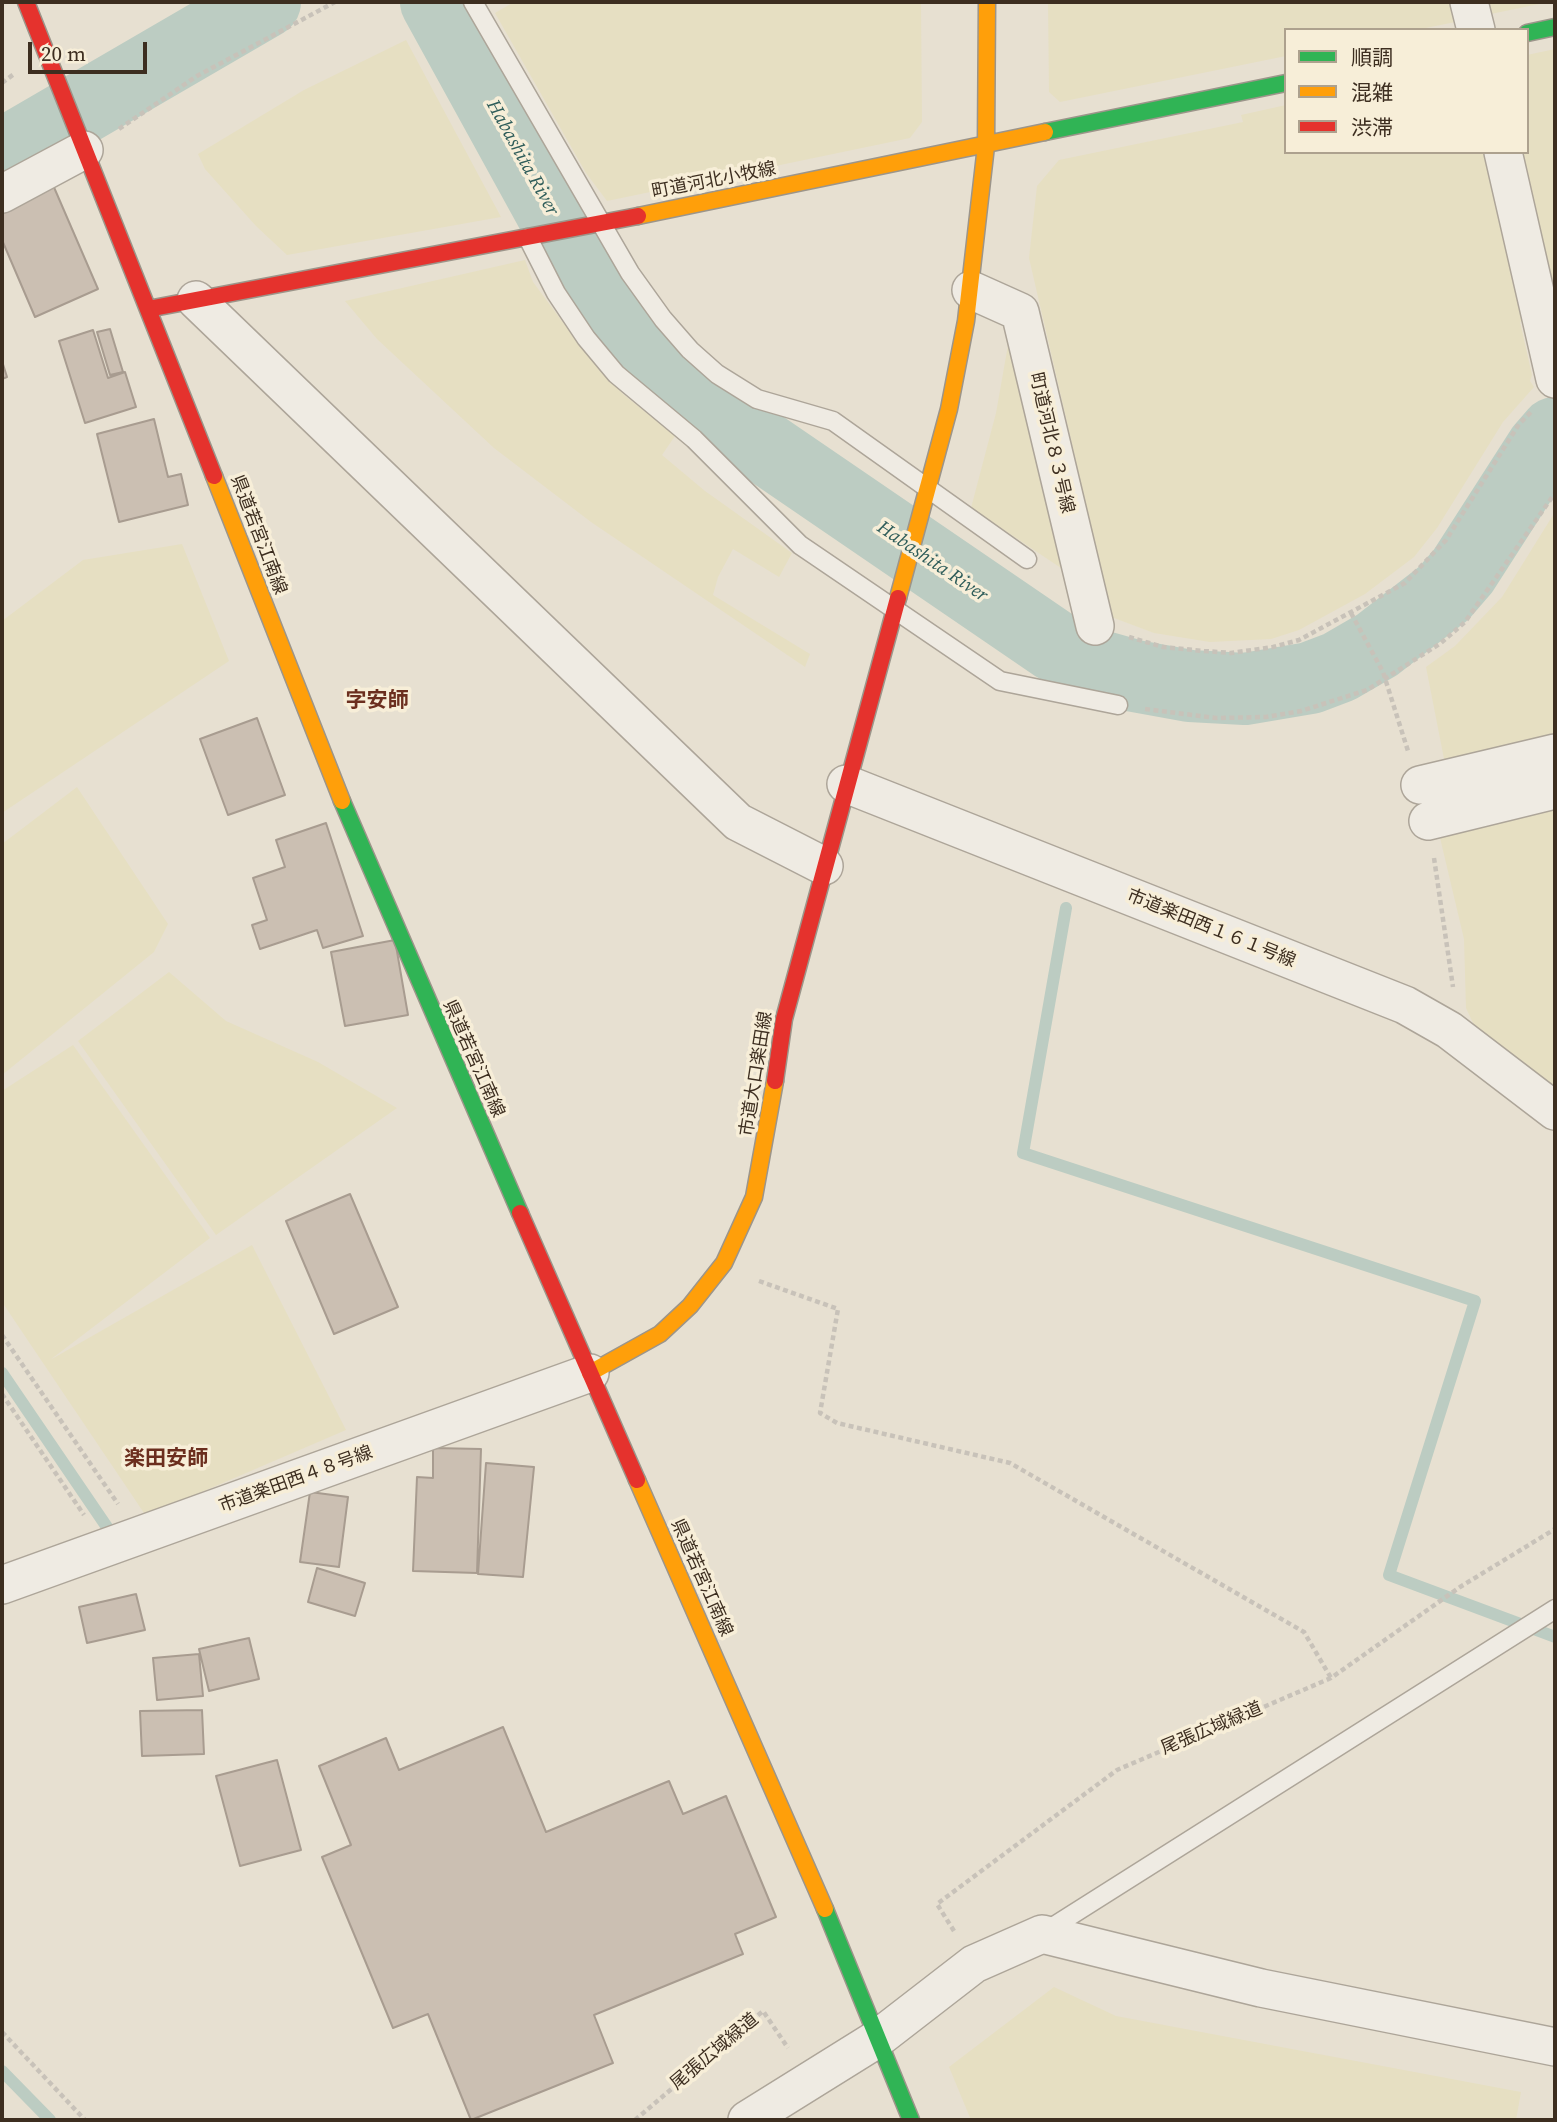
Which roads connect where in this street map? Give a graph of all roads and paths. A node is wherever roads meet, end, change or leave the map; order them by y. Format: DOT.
graph roads {
  1 [pos="26,2"];
  2 [pos="335,2"];
  3 [pos="473,2"];
  4 [pos="987,2"];
  5 [pos="1469,2"];
  6 [pos="1555,27"];
  7 [pos="1476,28"];
  8 [pos="1529,33"];
  9 [pos="1284,83"];
  10 [pos="986,146"];
  11 [pos="84,150"];
  12 [pos="1503,154"];
  13 [pos="2,194"];
  14 [pos="598,223"];
  15 [pos="531,237"];
  16 [pos="971,290"];
  17 [pos="196,300"];
  18 [pos="148,309"];
  19 [pos="1546,393"];
  20 [pos="927,490"];
  21 [pos="1555,494"];
  22 [pos="1027,559"];
  23 [pos="894,608"];
  24 [pos="1351,613"];
  25 [pos="1095,626"];
  26 [pos="1383,672"];
  27 [pos="1118,705"];
  28 [pos="1555,754"];
  29 [pos="846,784"];
  30 [pos="1420,785"];
  31 [pos="1555,790"];
  32 [pos="1428,821"];
  33 [pos="824,866"];
  34 [pos="1555,1111"];
  35 [pos="724,1263"];
  36 [pos="2,1335"];
  37 [pos="590,1373"];
  38 [pos="2,1394"];
  39 [pos="1555,1529"];
  40 [pos="140,1536"];
  41 [pos="105,1547"];
  42 [pos="2,1585"];
  43 [pos="1549,1614"];
  44 [pos="1331,1678"];
  45 [pos="1042,1934"];
  46 [pos="974,1964"];
  47 [pos="2,2032"];
  48 [pos="877,2039"];
  49 [pos="1555,2047"];
  50 [pos="810,2081"];
  51 [pos="85,2120"];
  52 [pos="635,2120"];
  53 [pos="747,2120"];
  54 [pos="911,2120"];
  1 -- 11 [label="street, 県道若宮江南線"];
  2 -- 11 [label="path"];
  3 -- 14 [label="lane"];
  4 -- 10 [label="street, 市道大口楽田線"];
  5 -- 7 [label="street"];
  6 -- 8 [label="street"];
  9 -- 10 [label="street, 町道河北小牧線"];
  10 -- 14 [label="street, 町道河北小牧線"];
  10 -- 16 [label="street, 市道大口楽田線"];
  11 -- 13 [label="street"];
  11 -- 18 [label="street, 県道若宮江南線"];
  12 -- 19 [label="street"];
  14 -- 15 [label="street, 町道河北小牧線"];
  14 -- 20 [label="lane"];
  15 -- 17 [label="street, 町道河北小牧線"];
  15 -- 23 [label="lane"];
  16 -- 20 [label="street, 市道大口楽田線"];
  16 -- 25 [label="street, 町道河北８３号線"];
  17 -- 18 [label="street, 町道河北小牧線"];
  17 -- 33 [label="street"];
  18 -- 37 [label="street, 県道若宮江南線"];
  19 -- 24 [label="path"];
  20 -- 22 [label="lane"];
  20 -- 23 [label="street, 市道大口楽田線"];
  21 -- 27 [label="path"];
  23 -- 27 [label="lane"];
  23 -- 29 [label="street, 市道大口楽田線"];
  24 -- 25 [label="path"];
  24 -- 26 [label="path"];
  28 -- 30 [label="street"];
  29 -- 33 [label="street, 市道大口楽田線"];
  29 -- 34 [label="street, 市道楽田西１６１号線"];
  31 -- 32 [label="street"];
  33 -- 35 [label="street, 市道大口楽田線"];
  35 -- 37 [label="street, 市道大口楽田線"];
  35 -- 44 [label="path"];
  36 -- 40 [label="path"];
  37 -- 40 [label="street, 市道楽田西４８号線"];
  37 -- 48 [label="street, 県道若宮江南線"];
  38 -- 41 [label="path"];
  39 -- 44 [label="path, 尾張広域緑道"];
  40 -- 41 [label="street, 市道楽田西４８号線"];
  41 -- 42 [label="street, 市道楽田西４８号線"];
  43 -- 45 [label="lane"];
  44 -- 46 [label="path, 尾張広域緑道"];
  45 -- 46 [label="street"];
  45 -- 49 [label="street"];
  46 -- 48 [label="street"];
  47 -- 51 [label="path"];
  48 -- 50 [label="street"];
  48 -- 54 [label="street, 県道若宮江南線"];
  50 -- 52 [label="path, 尾張広域緑道"];
  50 -- 53 [label="street"];
}
